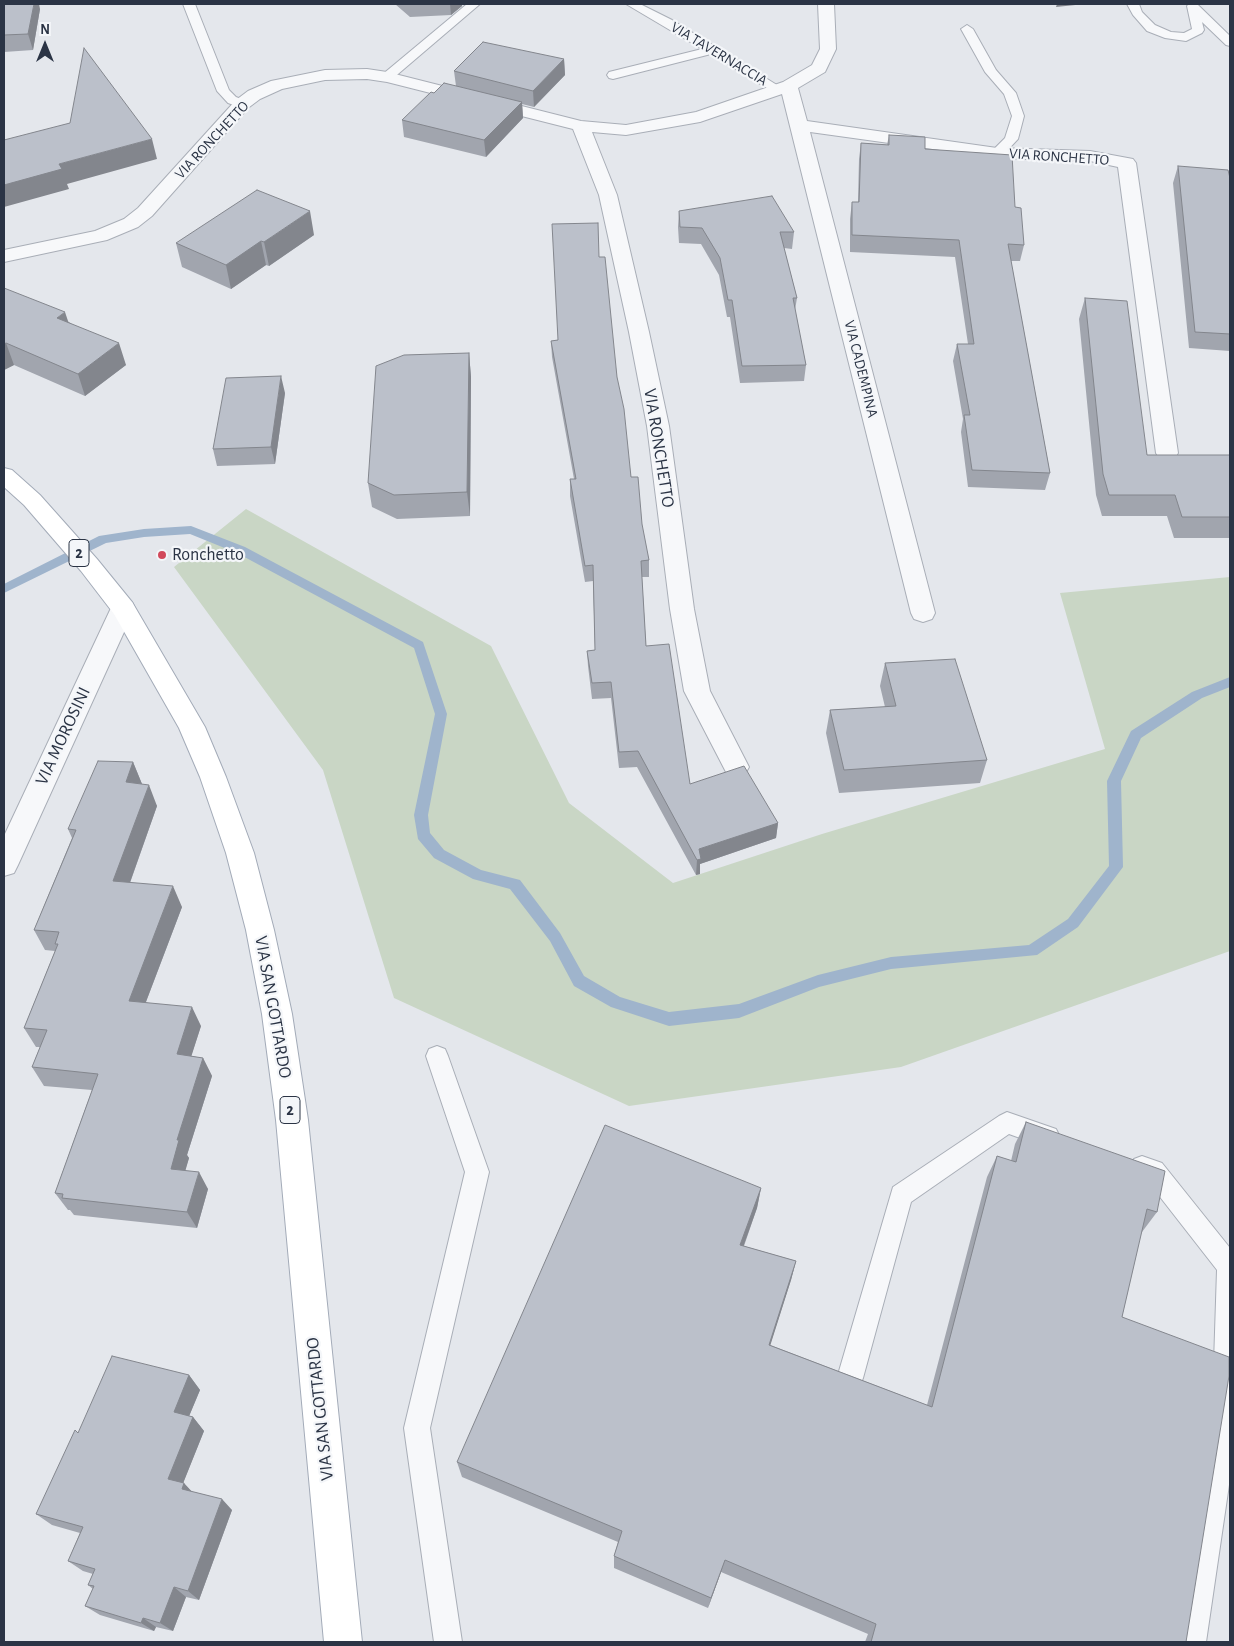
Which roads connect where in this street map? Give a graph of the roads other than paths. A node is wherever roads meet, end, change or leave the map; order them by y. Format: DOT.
graph roads {
  1 [pos="189,4"];
  2 [pos="474,4"];
  3 [pos="632,4"];
  4 [pos="826,4"];
  5 [pos="1133,4"];
  6 [pos="1193,6"];
  7 [pos="967,29"];
  8 [pos="1230,42"];
  9 [pos="712,50"];
  10 [pos="613,75"];
  11 [pos="387,77"];
  12 [pos="784,88"];
  13 [pos="242,104"];
  14 [pos="799,125"];
  15 [pos="581,126"];
  16 [pos="997,153"];
  17 [pos="4,256"];
  18 [pos="1167,453"];
  19 [pos="4,475"];
  20 [pos="123,608"];
  21 [pos="924,613"];
  22 [pos="736,767"];
  23 [pos="4,865"];
  24 [pos="437,1056"];
  25 [pos="1071,1144"];
  26 [pos="1117,1159"];
  27 [pos="850,1378"];
  28 [pos="343,1642"];
  29 [pos="448,1642"];
  30 [pos="1192,1642"];
  1 -- 13 [label="lane"];
  2 -- 11 [label="lane"];
  3 -- 9 [label="lane, VIA TAVERNACCIA"];
  4 -- 12 [label="street, VIA RONCHETTO"];
  5 -- 6 [label="lane"];
  6 -- 8 [label="lane"];
  7 -- 16 [label="lane"];
  9 -- 10 [label="lane"];
  9 -- 12 [label="lane, VIA TAVERNACCIA"];
  11 -- 13 [label="street, VIA RONCHETTO"];
  11 -- 15 [label="street, VIA RONCHETTO"];
  12 -- 14 [label="street"];
  12 -- 15 [label="street, VIA RONCHETTO"];
  13 -- 17 [label="street, VIA RONCHETTO"];
  14 -- 16 [label="street, VIA RONCHETTO"];
  14 -- 21 [label="street, VIA CADEMPINA"];
  15 -- 22 [label="street, VIA RONCHETTO"];
  16 -- 18 [label="street, VIA RONCHETTO"];
  19 -- 20 [label="main road, VIA SAN GOTTARDO / 2"];
  20 -- 23 [label="street, VIA MOROSINI"];
  20 -- 28 [label="main road, VIA SAN GOTTARDO / 2"];
  24 -- 29 [label="lane"];
  25 -- 27 [label="lane"];
  26 -- 30 [label="lane"];
}
